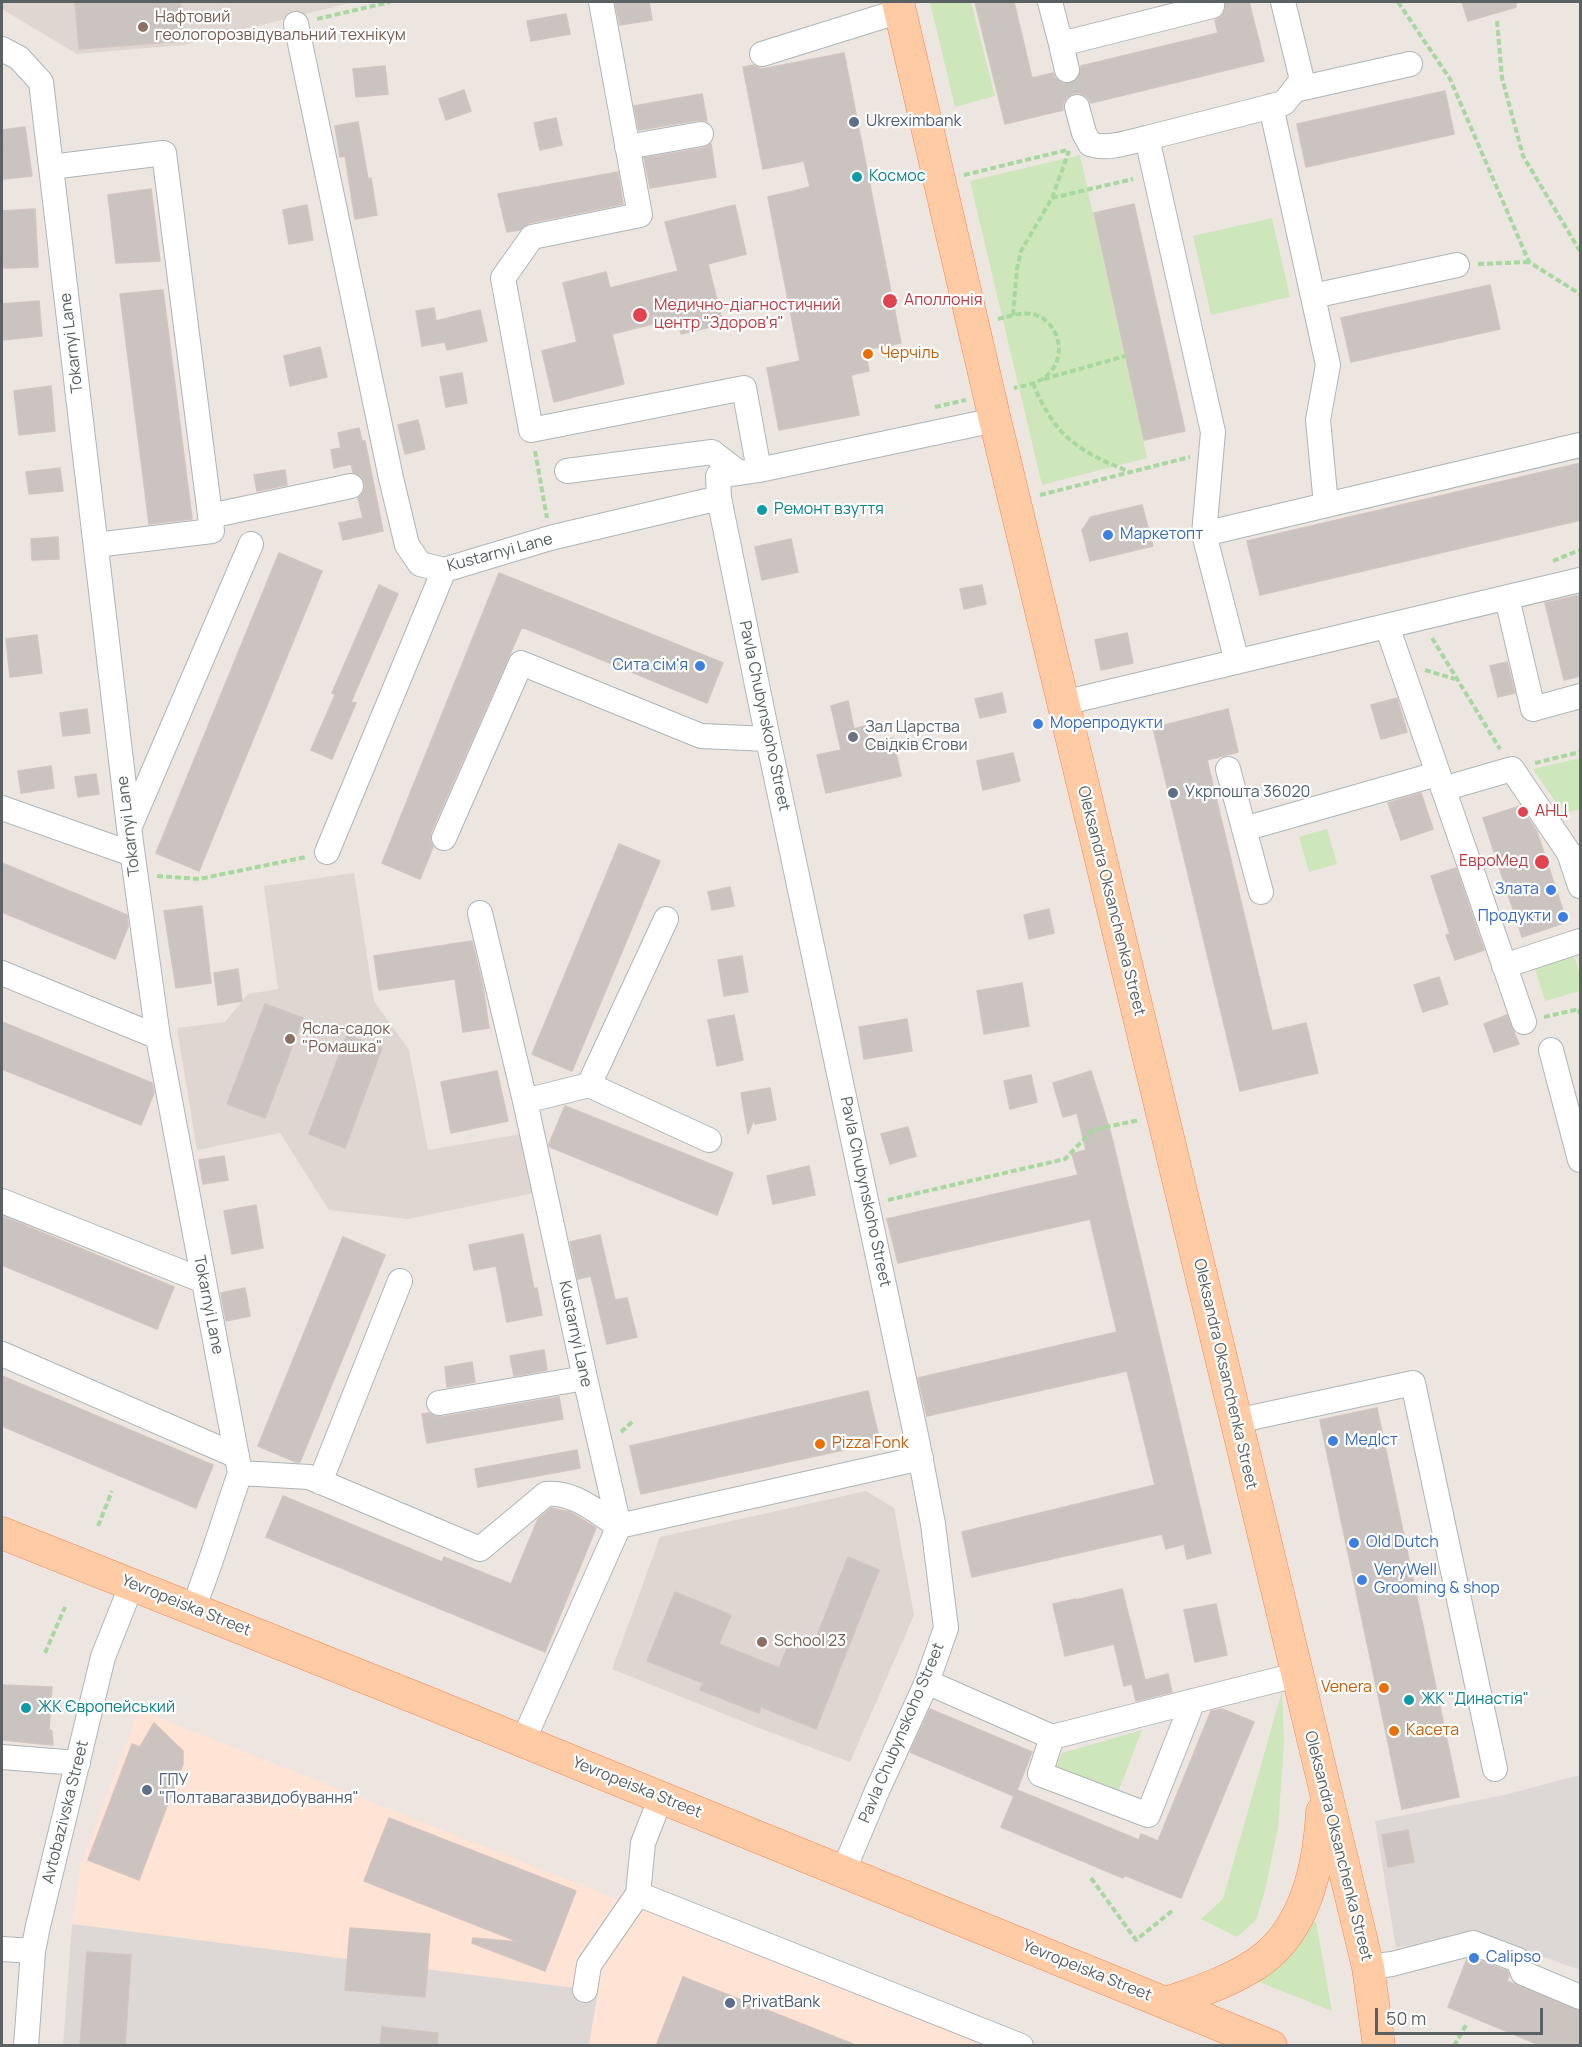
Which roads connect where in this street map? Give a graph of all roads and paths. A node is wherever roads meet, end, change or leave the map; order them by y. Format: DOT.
graph roads {
  1 [pos="390,2"];
  2 [pos="601,2"];
  3 [pos="1050,2"];
  4 [pos="1283,2"];
  5 [pos="1398,2"];
  6 [pos="899,6"];
  7 [pos="1212,6"];
  8 [pos="1497,21"];
  9 [pos="296,24"];
  10 [pos="1061,44"];
  11 [pos="2,49"];
  12 [pos="762,54"];
  13 [pos="1410,64"];
  14 [pos="1067,70"];
  15 [pos="1294,90"];
  16 [pos="1077,106"];
  17 [pos="1271,106"];
  18 [pos="701,134"];
  19 [pos="1147,138"];
  20 [pos="627,147"];
  21 [pos="51,167"];
  22 [pos="1155,174"];
  23 [pos="963,175"];
  24 [pos="1052,198"];
  25 [pos="1581,251"];
  26 [pos="1529,262"];
  27 [pos="1457,265"];
  28 [pos="1581,294"];
  29 [pos="1313,296"];
  30 [pos="1013,315"];
  31 [pos="997,319"];
  32 [pos="1125,356"];
  33 [pos="1043,379"];
  34 [pos="1033,383"];
  35 [pos="1014,388"];
  36 [pos="995,420"];
  37 [pos="531,430"];
  38 [pos="1581,445"];
  39 [pos="1211,451"];
  40 [pos="567,471"];
  41 [pos="749,471"];
  42 [pos="1130,472"];
  43 [pos="351,486"];
  44 [pos="1040,495"];
  45 [pos="719,498"];
  46 [pos="1326,505"];
  47 [pos="210,516"];
  48 [pos="1204,534"];
  49 [pos="550,538"];
  50 [pos="251,544"];
  51 [pos="96,546"];
  52 [pos="444,570"];
  53 [pos="1581,580"];
  54 [pos="1507,598"];
  55 [pos="1387,626"];
  56 [pos="1427,630"];
  57 [pos="1237,662"];
  58 [pos="1581,696"];
  59 [pos="1063,703"];
  60 [pos="768,739"];
  61 [pos="1581,753"];
  62 [pos="1228,769"];
  63 [pos="1512,769"];
  64 [pos="1440,781"];
  65 [pos="2,808"];
  66 [pos="129,828"];
  67 [pos="1244,829"];
  68 [pos="444,837"];
  69 [pos="327,852"];
  70 [pos="133,864"];
  71 [pos="1581,886"];
  72 [pos="1261,892"];
  73 [pos="480,913"];
  74 [pos="666,919"];
  75 [pos="1581,941"];
  76 [pos="1504,966"];
  77 [pos="2,973"];
  78 [pos="1581,1014"];
  79 [pos="1524,1022"];
  80 [pos="158,1038"];
  81 [pos="1551,1050"];
  82 [pos="590,1085"];
  83 [pos="525,1101"];
  84 [pos="1143,1119"];
  85 [pos="709,1140"];
  86 [pos="1581,1160"];
  87 [pos="2,1201"];
  88 [pos="867,1205"];
  89 [pos="204,1281"];
  90 [pos="400,1281"];
  91 [pos="2,1354"];
  92 [pos="585,1378"];
  93 [pos="439,1403"];
  94 [pos="1236,1421"];
  95 [pos="921,1458"];
  96 [pos="239,1465"];
  97 [pos="320,1482"];
  98 [pos="112,1491"];
  99 [pos="98,1526"];
  100 [pos="619,1526"];
  101 [pos="2,1533"];
  102 [pos="132,1584"];
  103 [pos="65,1607"];
  104 [pos="193,1609"];
  105 [pos="45,1653"];
  106 [pos="1296,1675"];
  107 [pos="927,1682"];
  108 [pos="1193,1701"];
  109 [pos="1052,1737"];
  110 [pos="524,1741"];
  111 [pos="2,1757"];
  112 [pos="78,1763"];
  113 [pos="1495,1769"];
  114 [pos="1324,1787"];
  115 [pos="661,1797"];
  116 [pos="843,1872"];
  117 [pos="1091,1878"];
  118 [pos="638,1894"];
  119 [pos="1172,1911"];
  120 [pos="2,1949"];
  121 [pos="33,1951"];
  122 [pos="1368,1967"];
  123 [pos="585,1989"];
  124 [pos="1581,1997"];
  125 [pos="1167,2003"];
  126 [pos="1466,2025"];
  127 [pos="26,2046"];
  128 [pos="1022,2046"];
  129 [pos="1271,2046"];
  130 [pos="1379,2046"];
  131 [pos="1454,2046"];
  1 -- 9 [label="path"];
  2 -- 20 [label="street"];
  3 -- 10 [label="street"];
  4 -- 15 [label="street"];
  5 -- 26 [label="path"];
  6 -- 12 [label="street"];
  6 -- 36 [label="main road, Oleksandra Oksanchenka Street"];
  7 -- 10 [label="street"];
  8 -- 25 [label="path"];
  9 -- 52 [label="street, Kustarnyi Lane"];
  10 -- 14 [label="street"];
  11 -- 21 [label="street, Tokarnyi Lane"];
  13 -- 15 [label="street"];
  15 -- 17 [label="street"];
  16 -- 19 [label="street"];
  17 -- 19 [label="street"];
  17 -- 29 [label="street"];
  18 -- 20 [label="street"];
  19 -- 22 [label="street"];
  20 -- 37 [label="street"];
  21 -- 47 [label="street"];
  21 -- 51 [label="street, Tokarnyi Lane"];
  22 -- 24 [label="path"];
  22 -- 39 [label="street"];
  23 -- 24 [label="path"];
  24 -- 30 [label="path"];
  26 -- 27 [label="path"];
  26 -- 28 [label="path"];
  27 -- 29 [label="street"];
  29 -- 46 [label="street"];
  30 -- 31 [label="path"];
  30 -- 33 [label="path"];
  32 -- 33 [label="path"];
  33 -- 34 [label="path"];
  34 -- 35 [label="path"];
  34 -- 42 [label="path"];
  36 -- 41 [label="street"];
  36 -- 59 [label="main road, Oleksandra Oksanchenka Street"];
  37 -- 41 [label="street"];
  37 -- 49 [label="path"];
  38 -- 46 [label="street"];
  39 -- 42 [label="path"];
  39 -- 48 [label="street"];
  40 -- 41 [label="street"];
  41 -- 45 [label="street"];
  42 -- 44 [label="path"];
  43 -- 47 [label="street"];
  45 -- 49 [label="street, Kustarnyi Lane"];
  45 -- 60 [label="street, Pavla Chubynskoho Street"];
  46 -- 48 [label="street"];
  47 -- 51 [label="street"];
  48 -- 57 [label="street"];
  49 -- 52 [label="street, Kustarnyi Lane"];
  50 -- 66 [label="street"];
  51 -- 66 [label="street, Tokarnyi Lane"];
  52 -- 69 [label="street"];
  53 -- 54 [label="street"];
  54 -- 55 [label="street"];
  54 -- 58 [label="street"];
  55 -- 57 [label="street"];
  55 -- 64 [label="street"];
  56 -- 63 [label="path"];
  57 -- 59 [label="street"];
  59 -- 94 [label="main road, Oleksandra Oksanchenka Street"];
  60 -- 68 [label="street"];
  60 -- 88 [label="street, Pavla Chubynskoho Street"];
  61 -- 63 [label="path"];
  62 -- 67 [label="street"];
  63 -- 64 [label="street"];
  63 -- 71 [label="street"];
  64 -- 67 [label="street"];
  64 -- 76 [label="street"];
  65 -- 70 [label="street"];
  66 -- 70 [label="street, Tokarnyi Lane"];
  67 -- 72 [label="street"];
  69 -- 70 [label="path"];
  70 -- 80 [label="street, Tokarnyi Lane"];
  73 -- 83 [label="street, Kustarnyi Lane"];
  74 -- 82 [label="street"];
  75 -- 76 [label="street"];
  76 -- 79 [label="street"];
  77 -- 80 [label="street"];
  78 -- 79 [label="path"];
  80 -- 89 [label="street, Tokarnyi Lane"];
  81 -- 86 [label="street"];
  82 -- 83 [label="street"];
  82 -- 85 [label="street"];
  83 -- 92 [label="street, Kustarnyi Lane"];
  84 -- 88 [label="path"];
  87 -- 89 [label="street"];
  88 -- 95 [label="street, Pavla Chubynskoho Street"];
  89 -- 96 [label="street, Tokarnyi Lane"];
  90 -- 97 [label="street"];
  91 -- 96 [label="street"];
  92 -- 93 [label="street"];
  92 -- 100 [label="street, Kustarnyi Lane"];
  94 -- 106 [label="main road, Oleksandra Oksanchenka Street"];
  94 -- 113 [label="street"];
  95 -- 100 [label="street"];
  95 -- 107 [label="street, Pavla Chubynskoho Street"];
  96 -- 97 [label="street"];
  96 -- 104 [label="street, Tokarnyi Lane"];
  97 -- 100 [label="street"];
  98 -- 99 [label="path"];
  100 -- 110 [label="street"];
  101 -- 102 [label="main road, Yevropeiska Street"];
  102 -- 104 [label="main road, Yevropeiska Street"];
  102 -- 112 [label="street, Avtobazivska Street"];
  103 -- 105 [label="path"];
  104 -- 110 [label="main road, Yevropeiska Street"];
  106 -- 108 [label="street"];
  106 -- 114 [label="main road, Oleksandra Oksanchenka Street"];
  107 -- 109 [label="street"];
  107 -- 116 [label="street, Pavla Chubynskoho Street"];
  108 -- 109 [label="street"];
  108 -- 109 [label="street"];
  110 -- 115 [label="main road, Yevropeiska Street"];
  111 -- 112 [label="street"];
  112 -- 121 [label="street, Avtobazivska Street"];
  114 -- 122 [label="main road, Oleksandra Oksanchenka Street"];
  114 -- 125 [label="main road"];
  115 -- 116 [label="main road, Yevropeiska Street"];
  115 -- 118 [label="street"];
  116 -- 125 [label="main road, Yevropeiska Street"];
  117 -- 119 [label="path"];
  118 -- 123 [label="street"];
  118 -- 128 [label="street"];
  120 -- 121 [label="street"];
  121 -- 127 [label="street, Avtobazivska Street"];
  122 -- 124 [label="street"];
  122 -- 130 [label="main road, Oleksandra Oksanchenka Street"];
  125 -- 129 [label="main road, Yevropeiska Street"];
  126 -- 131 [label="path"];
}
